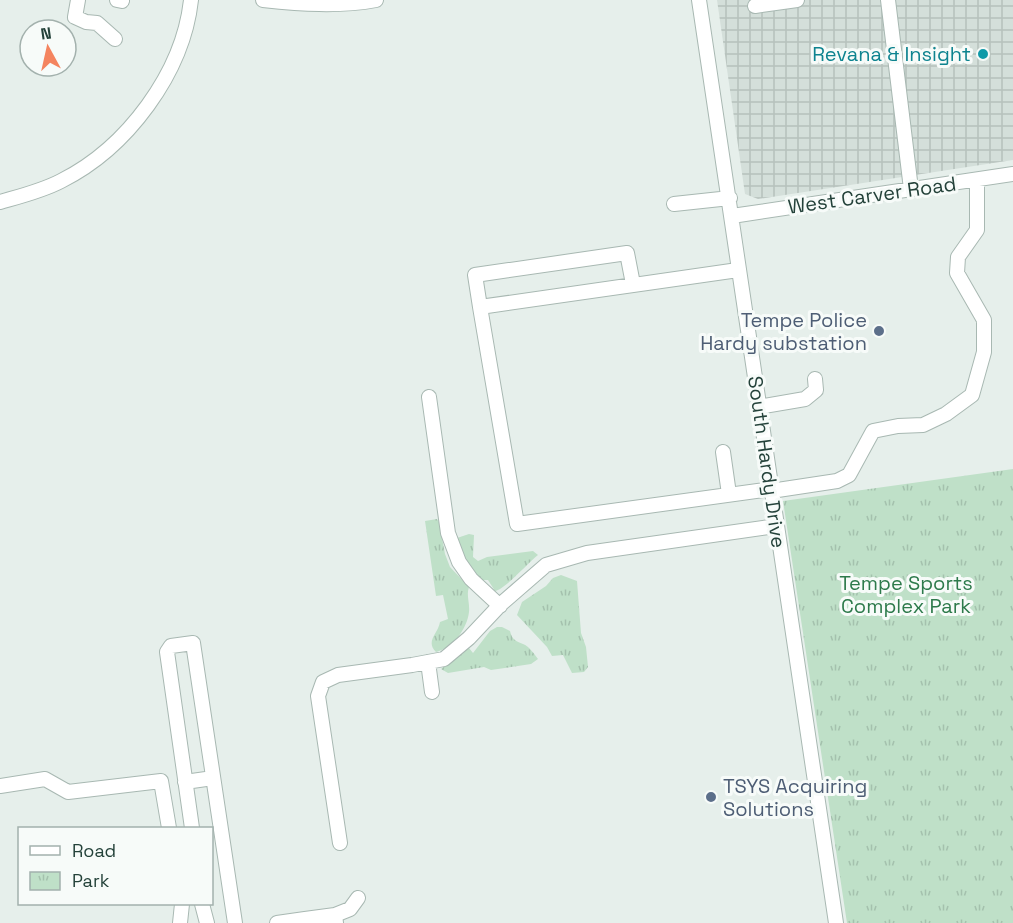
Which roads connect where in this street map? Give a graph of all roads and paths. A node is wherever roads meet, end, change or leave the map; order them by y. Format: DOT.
graph roads {
  1 [pos="78,0"];
  2 [pos="191,0"];
  3 [pos="262,0"];
  4 [pos="376,0"];
  5 [pos="699,0"];
  6 [pos="797,0"];
  7 [pos="888,0"];
  8 [pos="755,6"];
  9 [pos="115,39"];
  10 [pos="1013,174"];
  11 [pos="977,180"];
  12 [pos="911,189"];
  13 [pos="730,198"];
  14 [pos="0,202"];
  15 [pos="675,204"];
  16 [pos="732,216"];
  17 [pos="738,270"];
  18 [pos="633,284"];
  19 [pos="480,307"];
  20 [pos="815,379"];
  21 [pos="429,397"];
  22 [pos="759,407"];
  23 [pos="723,452"];
  24 [pos="771,490"];
  25 [pos="729,494"];
  26 [pos="776,526"];
  27 [pos="500,606"];
  28 [pos="428,662"];
  29 [pos="432,692"];
  30 [pos="213,778"];
  31 [pos="185,782"];
  32 [pos="0,786"];
  33 [pos="169,827"];
  34 [pos="192,827"];
  35 [pos="340,843"];
  36 [pos="358,898"];
  37 [pos="182,905"];
  38 [pos="202,905"];
  39 [pos="335,919"];
  40 [pos="305,921"];
  41 [pos="180,923"];
  42 [pos="207,923"];
  43 [pos="235,923"];
  44 [pos="277,923"];
  45 [pos="836,923"];
  1 -- 9 [label="street"];
  2 -- 14 [label="street"];
  3 -- 4 [label="street"];
  5 -- 13 [label="street, South Hardy Drive"];
  6 -- 8 [label="street"];
  7 -- 12 [label="street"];
  10 -- 11 [label="street, West Carver Road"];
  11 -- 12 [label="street, West Carver Road"];
  11 -- 24 [label="street"];
  12 -- 16 [label="street, West Carver Road"];
  13 -- 15 [label="street"];
  13 -- 16 [label="street, South Hardy Drive"];
  16 -- 17 [label="street, South Hardy Drive"];
  17 -- 18 [label="street"];
  17 -- 22 [label="street, South Hardy Drive"];
  18 -- 19 [label="street"];
  18 -- 19 [label="street"];
  19 -- 25 [label="street"];
  20 -- 22 [label="street"];
  21 -- 27 [label="street"];
  22 -- 24 [label="street, South Hardy Drive"];
  23 -- 25 [label="street"];
  24 -- 25 [label="street"];
  24 -- 26 [label="street, South Hardy Drive"];
  26 -- 27 [label="street"];
  26 -- 45 [label="street, South Hardy Drive"];
  27 -- 28 [label="street"];
  28 -- 29 [label="street"];
  28 -- 35 [label="street"];
  30 -- 31 [label="street"];
  30 -- 31 [label="street"];
  30 -- 43 [label="street"];
  31 -- 34 [label="street"];
  32 -- 33 [label="street"];
  36 -- 39 [label="street"];
  37 -- 41 [label="street"];
  38 -- 42 [label="street"];
  39 -- 40 [label="street"];
  40 -- 44 [label="street"];
}
